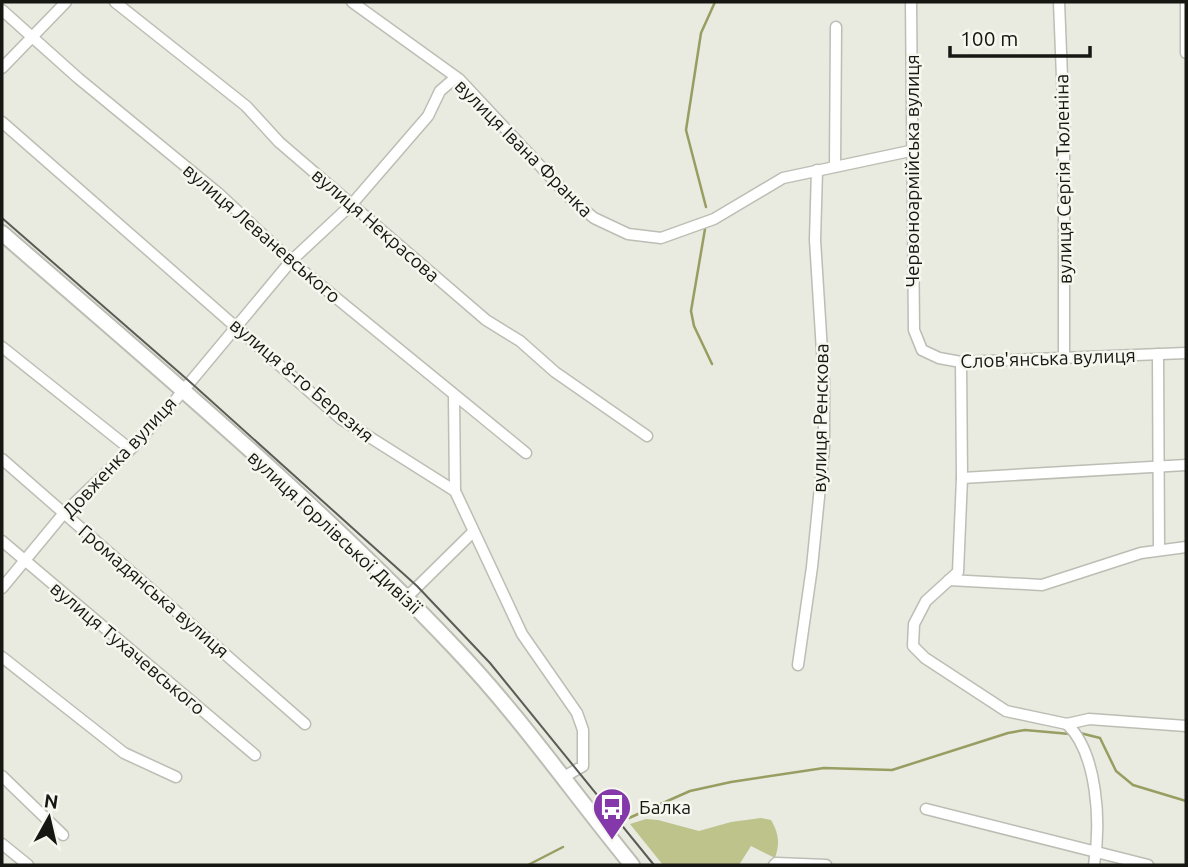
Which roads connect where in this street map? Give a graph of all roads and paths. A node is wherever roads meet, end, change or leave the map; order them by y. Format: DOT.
graph roads {
  1 [pos="66,2"];
  2 [pos="115,2"];
  3 [pos="352,2"];
  4 [pos="911,2"];
  5 [pos="1059,2"];
  6 [pos="1186,2"];
  7 [pos="2,10"];
  8 [pos="836,27"];
  9 [pos="33,36"];
  10 [pos="1186,53"];
  11 [pos="2,68"];
  12 [pos="455,78"];
  13 [pos="2,122"];
  14 [pos="910,151"];
  15 [pos="835,166"];
  16 [pos="817,170"];
  17 [pos="352,204"];
  18 [pos="2,233"];
  19 [pos="291,261"];
  20 [pos="237,326"];
  21 [pos="916,341"];
  22 [pos="2,347"];
  23 [pos="1186,353"];
  24 [pos="1158,354"];
  25 [pos="1064,356"];
  26 [pos="961,362"];
  27 [pos="181,389"];
  28 [pos="454,396"];
  29 [pos="647,436"];
  30 [pos="130,449"];
  31 [pos="526,453"];
  32 [pos="2,459"];
  33 [pos="1186,465"];
  34 [pos="1156,466"];
  35 [pos="962,478"];
  36 [pos="455,491"];
  37 [pos="64,513"];
  38 [pos="473,532"];
  39 [pos="2,541"];
  40 [pos="1186,547"];
  41 [pos="1159,550"];
  42 [pos="26,562"];
  43 [pos="949,580"];
  44 [pos="2,588"];
  45 [pos="406,598"];
  46 [pos="2,657"];
  47 [pos="798,665"];
  48 [pos="305,724"];
  49 [pos="1186,726"];
  50 [pos="1072,730"];
  51 [pos="254,755"];
  52 [pos="2,776"];
  53 [pos="176,778"];
  54 [pos="562,778"];
  55 [pos="926,809"];
  56 [pos="63,835"];
  57 [pos="2,844"];
  58 [pos="1096,853"];
  59 [pos="28,865"];
  60 [pos="632,865"];
  61 [pos="774,865"];
  62 [pos="826,865"];
  63 [pos="1094,865"];
  64 [pos="1148,865"];
  1 -- 9 [label="street"];
  2 -- 17 [label="street, вулиця Некрасова"];
  3 -- 12 [label="street, вулиця Івана Франка"];
  4 -- 14 [label="street, Червоноармійська вулиця"];
  5 -- 25 [label="street, вулиця Сергія Тюленіна"];
  6 -- 10 [label="street"];
  7 -- 9 [label="street, вулиця Леваневського"];
  8 -- 15 [label="street"];
  9 -- 11 [label="street"];
  9 -- 19 [label="street, вулиця Леваневського"];
  12 -- 16 [label="street, вулиця Івана Франка"];
  12 -- 17 [label="street, Довженка вулиця"];
  13 -- 20 [label="street, вулиця 8-го Березня"];
  14 -- 15 [label="street, вулиця Івана Франка"];
  14 -- 21 [label="street, Червоноармійська вулиця"];
  15 -- 16 [label="street, вулиця Івана Франка"];
  16 -- 47 [label="street, вулиця Ренскова"];
  17 -- 19 [label="street, Довженка вулиця"];
  17 -- 29 [label="street, вулиця Некрасова"];
  18 -- 27 [label="main road, вулиця Горлівської Дивізії"];
  19 -- 20 [label="street, Довженка вулиця"];
  19 -- 28 [label="street, вулиця Леваневського"];
  20 -- 27 [label="street, Довженка вулиця"];
  20 -- 36 [label="street, вулиця 8-го Березня"];
  21 -- 26 [label="street, Слов'янська вулиця"];
  22 -- 30 [label="street"];
  23 -- 24 [label="street, Слов'янська вулиця"];
  24 -- 25 [label="street, Слов'янська вулиця"];
  24 -- 34 [label="street"];
  25 -- 26 [label="street, Слов'янська вулиця"];
  26 -- 35 [label="street"];
  27 -- 30 [label="street, Довженка вулиця"];
  27 -- 45 [label="main road, вулиця Горлівської Дивізії"];
  28 -- 31 [label="street, вулиця Леваневського"];
  28 -- 36 [label="street"];
  30 -- 37 [label="street, Довженка вулиця"];
  32 -- 37 [label="street, Громадянська вулиця"];
  33 -- 34 [label="street"];
  34 -- 35 [label="street"];
  34 -- 41 [label="street"];
  35 -- 43 [label="street"];
  36 -- 38 [label="street"];
  37 -- 42 [label="street, Довженка вулиця"];
  37 -- 48 [label="street, Громадянська вулиця"];
  38 -- 45 [label="street"];
  38 -- 54 [label="street"];
  39 -- 42 [label="street, вулиця Тухачевського"];
  40 -- 41 [label="street"];
  41 -- 43 [label="street"];
  42 -- 44 [label="street, Довженка вулиця"];
  42 -- 51 [label="street, вулиця Тухачевського"];
  43 -- 50 [label="street"];
  45 -- 54 [label="main road, вулиця Горлівської Дивізії"];
  46 -- 53 [label="street"];
  49 -- 50 [label="street"];
  50 -- 58 [label="street"];
  52 -- 56 [label="street"];
  54 -- 60 [label="main road, вулиця Горлівської Дивізії"];
  55 -- 58 [label="street"];
  57 -- 59 [label="street"];
  58 -- 63 [label="street"];
  58 -- 64 [label="street"];
  61 -- 62 [label="street"];
}
